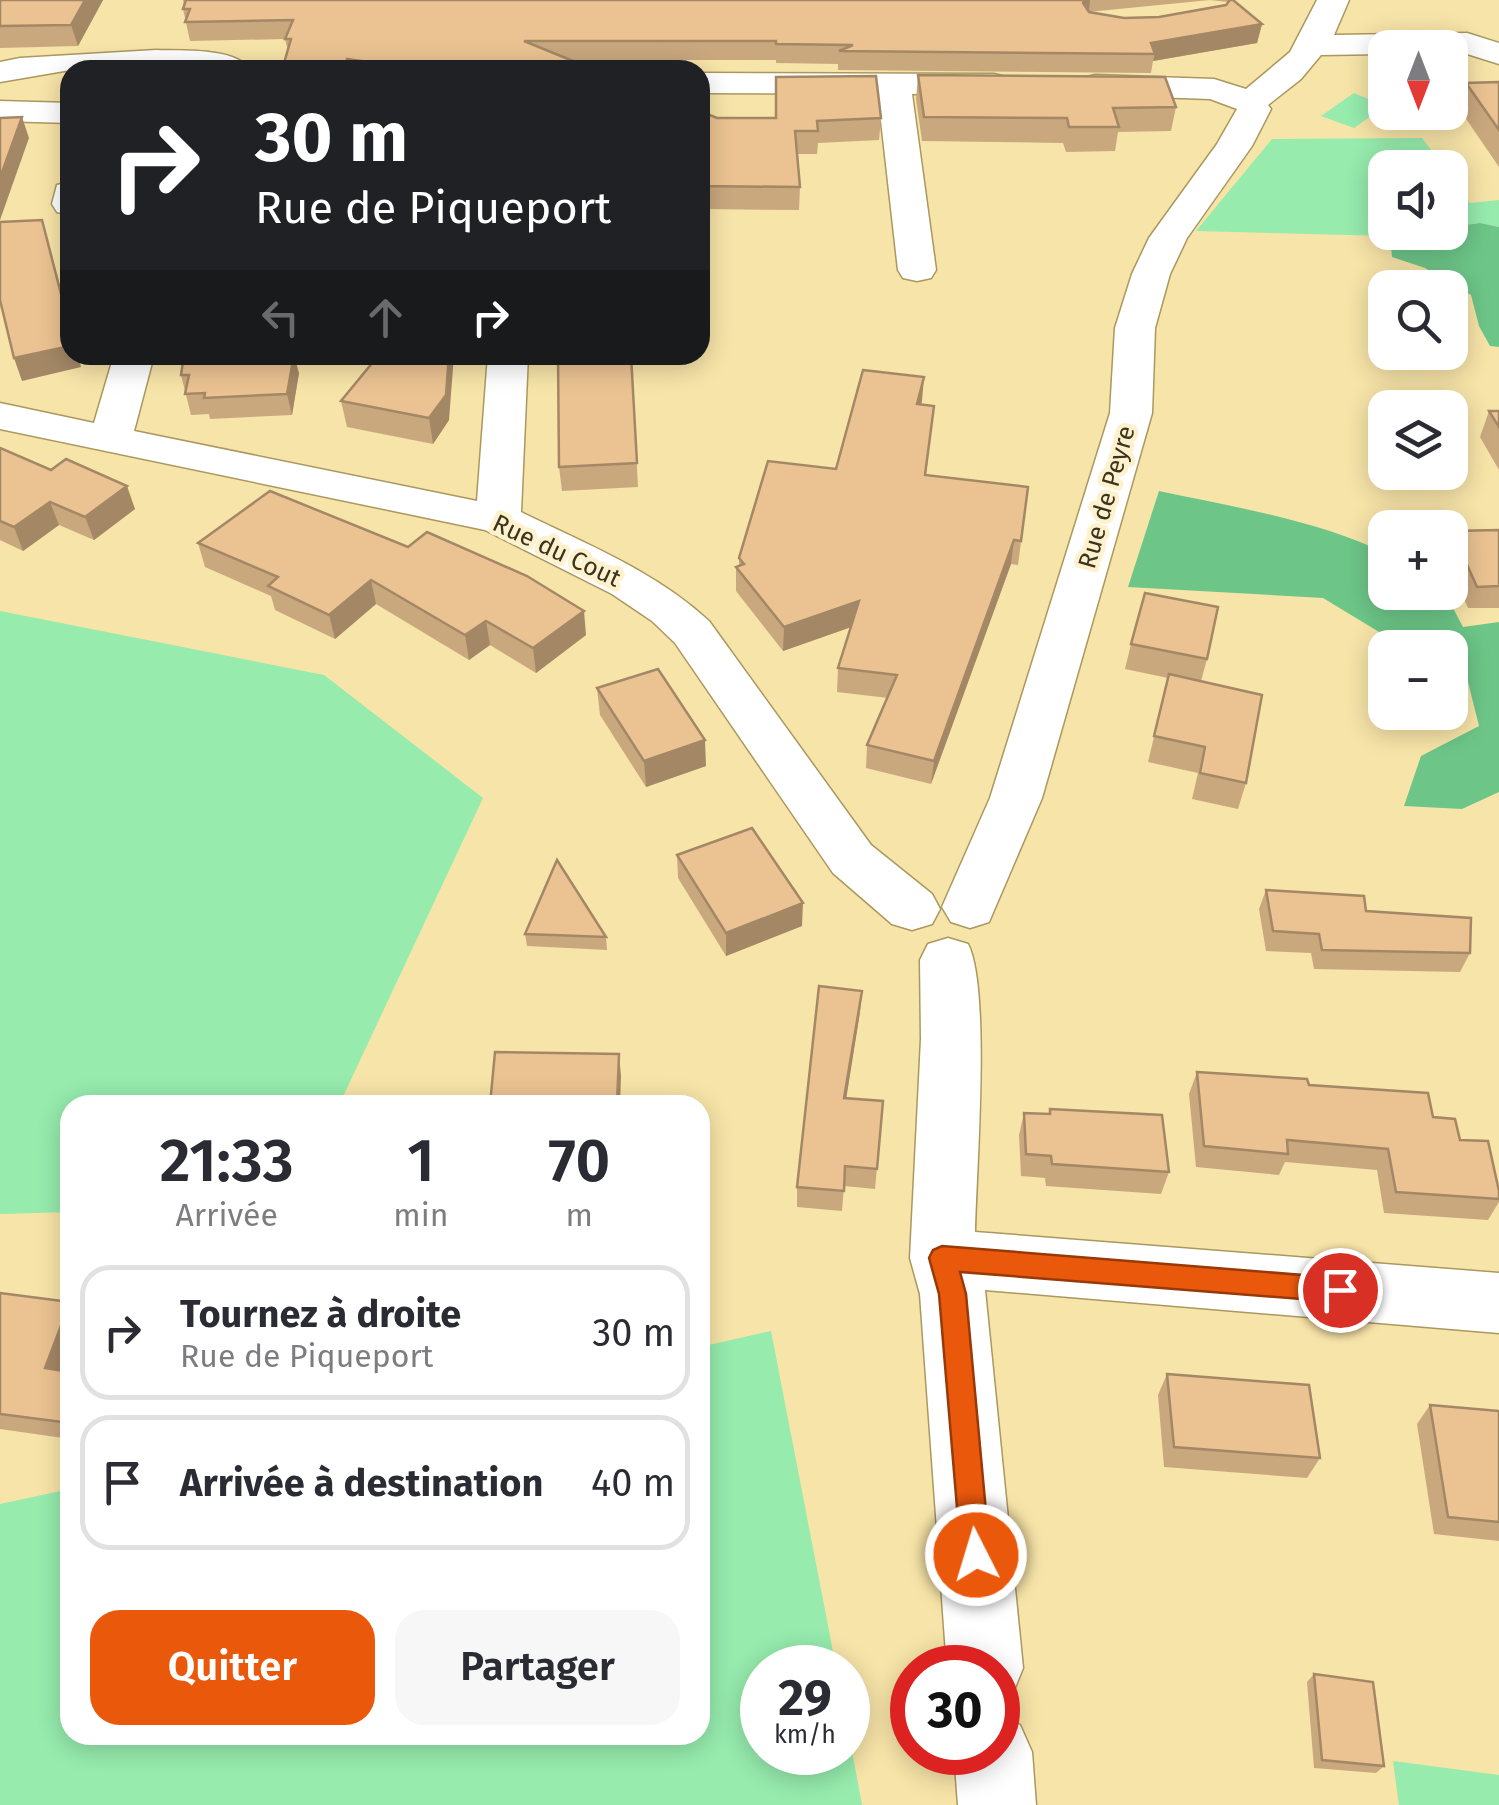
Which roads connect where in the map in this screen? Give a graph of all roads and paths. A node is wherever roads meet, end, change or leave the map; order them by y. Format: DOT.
graph roads {
  1 [pos="1332,0"];
  2 [pos="1312,45"];
  3 [pos="1499,54"];
  4 [pos="60,63"];
  5 [pos="0,72"];
  6 [pos="710,83"];
  7 [pos="894,84"];
  8 [pos="1022,84"];
  9 [pos="1058,85"];
  10 [pos="1250,102"];
  11 [pos="0,111"];
  12 [pos="60,113"];
  13 [pos="917,270"];
  14 [pos="131,365"];
  15 [pos="507,365"];
  16 [pos="0,416"];
  17 [pos="110,438"];
  18 [pos="498,519"];
  19 [pos="959,933"];
  20 [pos="942,1258"];
  21 [pos="1499,1303"];
  22 [pos="983,1645"];
  23 [pos="995,1775"];
  24 [pos="997,1805"];
  1 -- 2 [label="street"];
  2 -- 3 [label="street"];
  2 -- 10 [label="street"];
  4 -- 5 [label="street"];
  6 -- 7 [label="street"];
  7 -- 8 [label="street"];
  7 -- 13 [label="street"];
  9 -- 10 [label="street"];
  10 -- 19 [label="street, Rue de Peyre"];
  11 -- 12 [label="street"];
  14 -- 17 [label="street"];
  15 -- 18 [label="street"];
  16 -- 17 [label="street, Rue du Cout"];
  17 -- 18 [label="street, Rue du Cout"];
  18 -- 19 [label="street, Rue du Cout"];
  19 -- 20 [label="street, Rue de Peyre"];
  20 -- 21 [label="street"];
  20 -- 22 [label="street, Rue de Peyre"];
  23 -- 24 [label="street"];
}
